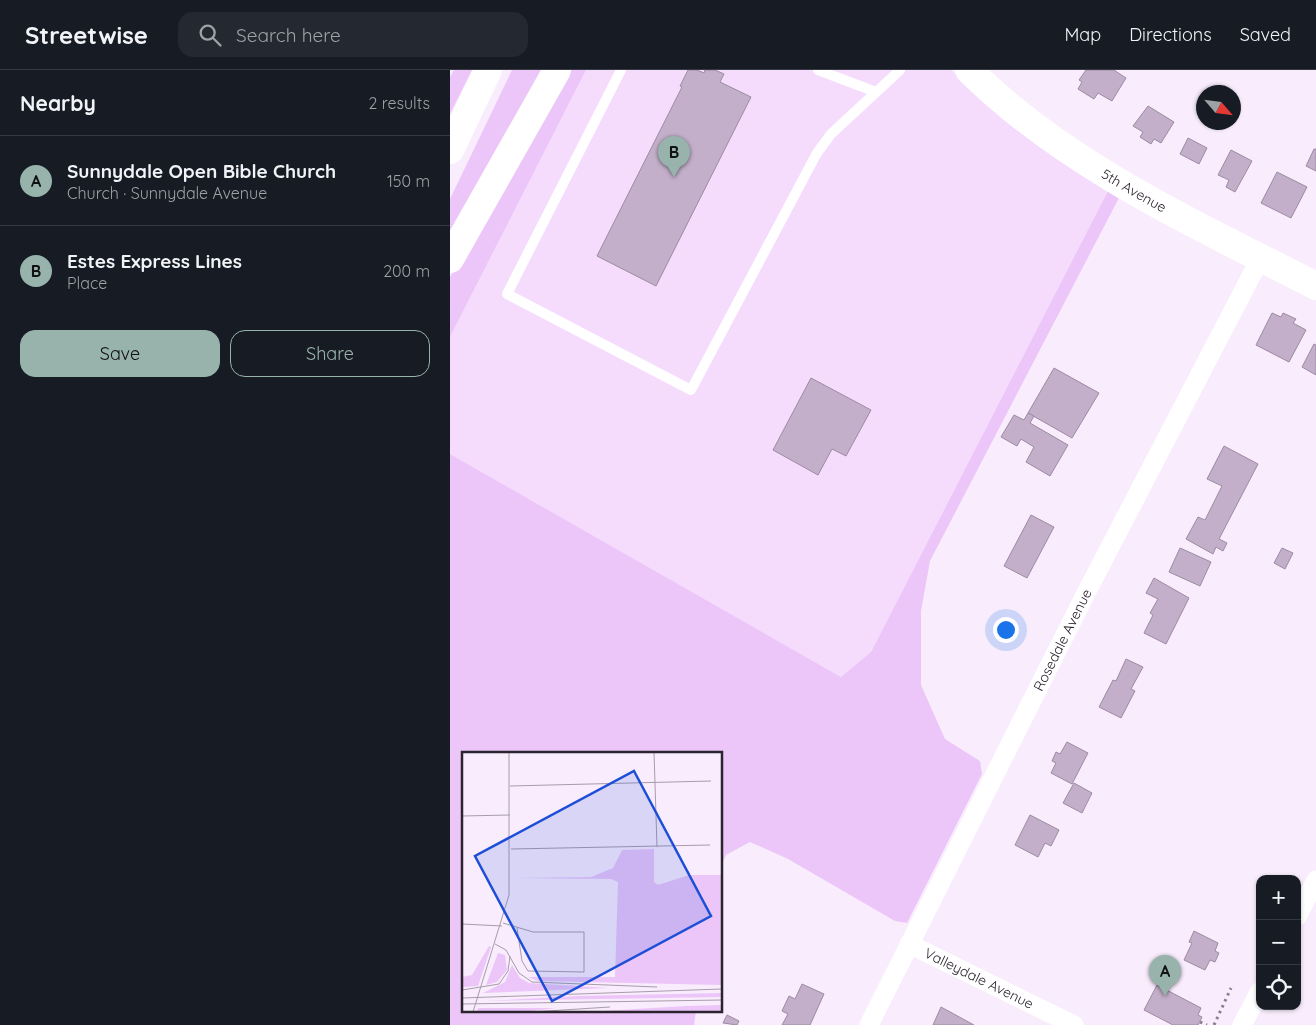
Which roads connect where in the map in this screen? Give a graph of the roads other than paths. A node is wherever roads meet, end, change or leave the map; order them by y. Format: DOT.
graph roads {
  1 [pos="488,70"];
  2 [pos="557,70"];
  3 [pos="621,70"];
  4 [pos="818,70"];
  5 [pos="900,70"];
  6 [pos="969,70"];
  7 [pos="876,92"];
  8 [pos="450,150"];
  9 [pos="1260,257"];
  10 [pos="450,259"];
  11 [pos="1316,286"];
  12 [pos="1316,880"];
  13 [pos="1301,909"];
  14 [pos="909,944"];
  15 [pos="1256,999"];
  16 [pos="868,1025"];
  17 [pos="1074,1025"];
  18 [pos="1242,1025"];
  1 -- 8 [label="main road"];
  2 -- 10 [label="main road"];
  3 -- 7 [label="lane"];
  4 -- 7 [label="lane"];
  5 -- 7 [label="lane"];
  6 -- 9 [label="main road, 5th Avenue"];
  9 -- 11 [label="main road, 5th Avenue"];
  9 -- 14 [label="street, Rosedale Avenue"];
  12 -- 13 [label="street"];
  14 -- 16 [label="street, Rosedale Avenue"];
  14 -- 17 [label="street, Valleydale Avenue"];
  15 -- 18 [label="street"];
}
